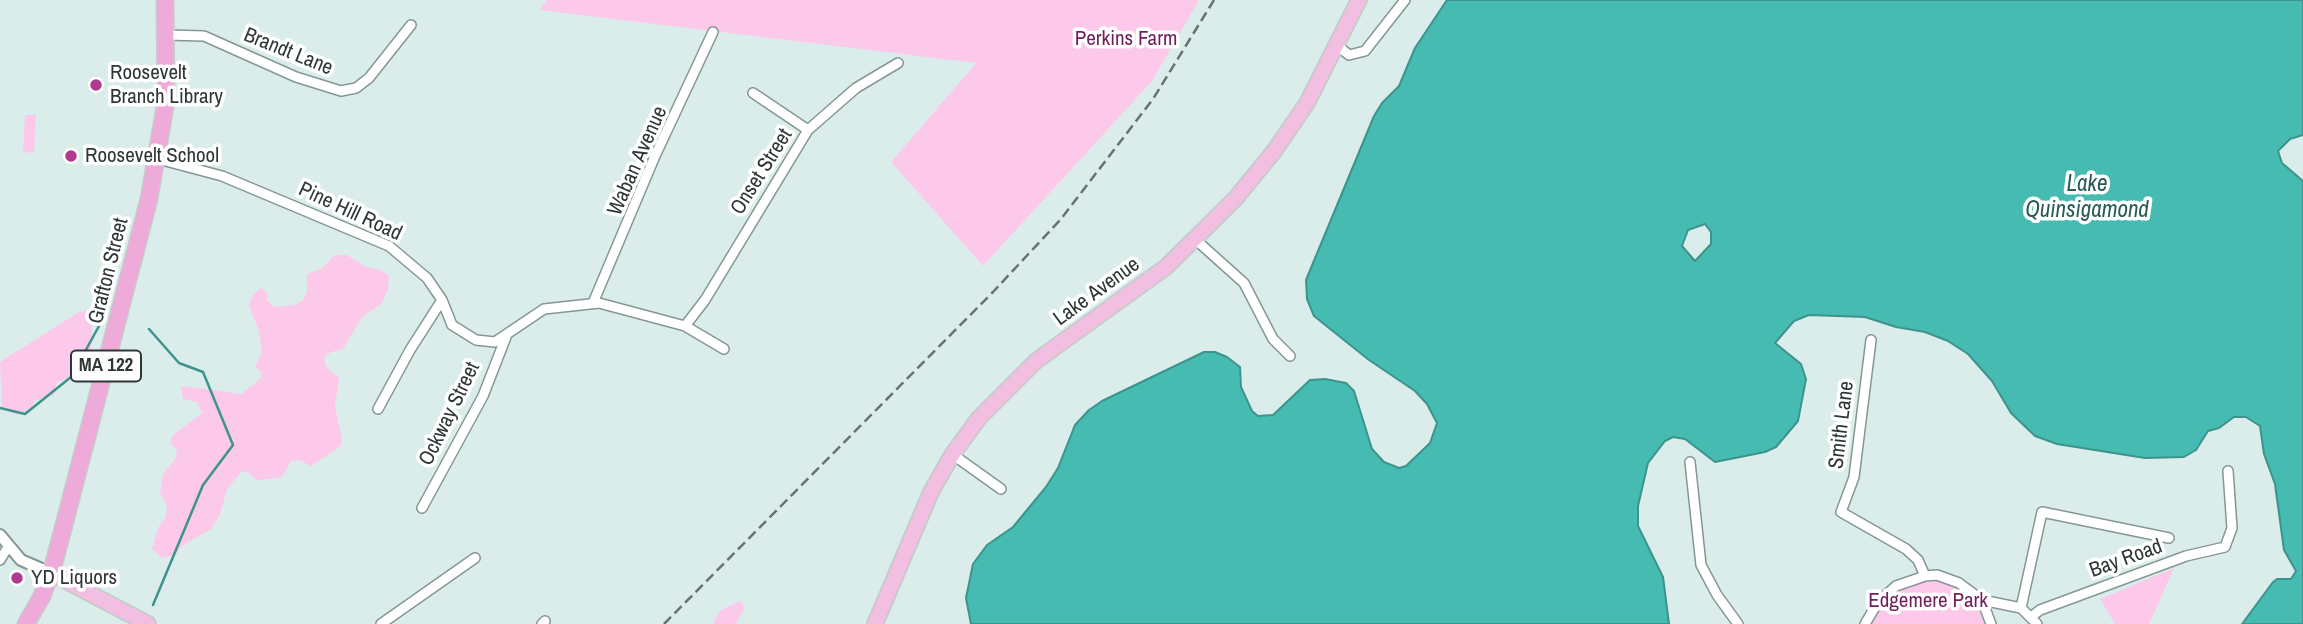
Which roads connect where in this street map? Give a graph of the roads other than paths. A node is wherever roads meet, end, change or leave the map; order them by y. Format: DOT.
graph roads {
  1 [pos="165,0"];
  2 [pos="1359,0"];
  3 [pos="1405,0"];
  4 [pos="411,24"];
  5 [pos="713,32"];
  6 [pos="167,35"];
  7 [pos="1338,46"];
  8 [pos="898,63"];
  9 [pos="753,93"];
  10 [pos="808,130"];
  11 [pos="158,159"];
  12 [pos="1196,240"];
  13 [pos="442,300"];
  14 [pos="593,303"];
  15 [pos="685,326"];
  16 [pos="507,335"];
  17 [pos="1871,340"];
  18 [pos="724,349"];
  19 [pos="1290,356"];
  20 [pos="377,409"];
  21 [pos="952,454"];
  22 [pos="1690,462"];
  23 [pos="2228,471"];
  24 [pos="1001,489"];
  25 [pos="422,508"];
  26 [pos="0,536"];
  27 [pos="2169,538"];
  28 [pos="8,547"];
  29 [pos="475,558"];
  30 [pos="0,560"];
  31 [pos="51,573"];
  32 [pos="1925,576"];
  33 [pos="1982,600"];
  34 [pos="2021,608"];
  35 [pos="2034,621"];
  36 [pos="26,624"];
  37 [pos="148,624"];
  38 [pos="381,624"];
  39 [pos="875,624"];
  40 [pos="1738,624"];
  41 [pos="1865,624"];
  42 [pos="1991,624"];
  1 -- 6 [label="highway, Grafton Street / MA 122"];
  2 -- 7 [label="main road, Lake Avenue"];
  3 -- 7 [label="street"];
  4 -- 6 [label="street, Brandt Lane"];
  5 -- 14 [label="street, Waban Avenue"];
  6 -- 11 [label="highway, Grafton Street / MA 122"];
  7 -- 12 [label="main road, Lake Avenue"];
  8 -- 10 [label="street, Onset Street"];
  9 -- 10 [label="street"];
  10 -- 15 [label="street, Onset Street"];
  11 -- 13 [label="street, Pine Hill Road"];
  11 -- 31 [label="highway, Grafton Street / MA 122"];
  12 -- 19 [label="street"];
  12 -- 21 [label="main road, Lake Avenue"];
  13 -- 16 [label="street, Pine Hill Road"];
  13 -- 20 [label="street"];
  14 -- 15 [label="street"];
  14 -- 16 [label="street"];
  15 -- 18 [label="street"];
  16 -- 25 [label="street, Ockway Street"];
  17 -- 32 [label="street, Smith Lane"];
  21 -- 24 [label="street"];
  21 -- 39 [label="main road, Lake Avenue"];
  22 -- 40 [label="street"];
  23 -- 35 [label="street, Bay Road"];
  26 -- 28 [label="street"];
  27 -- 34 [label="street"];
  28 -- 30 [label="street"];
  28 -- 31 [label="street"];
  29 -- 38 [label="street"];
  31 -- 36 [label="highway, Grafton Street / MA 122"];
  31 -- 37 [label="main road"];
  32 -- 33 [label="street"];
  32 -- 41 [label="street"];
  33 -- 34 [label="street"];
  33 -- 42 [label="street"];
  34 -- 35 [label="street"];
}
